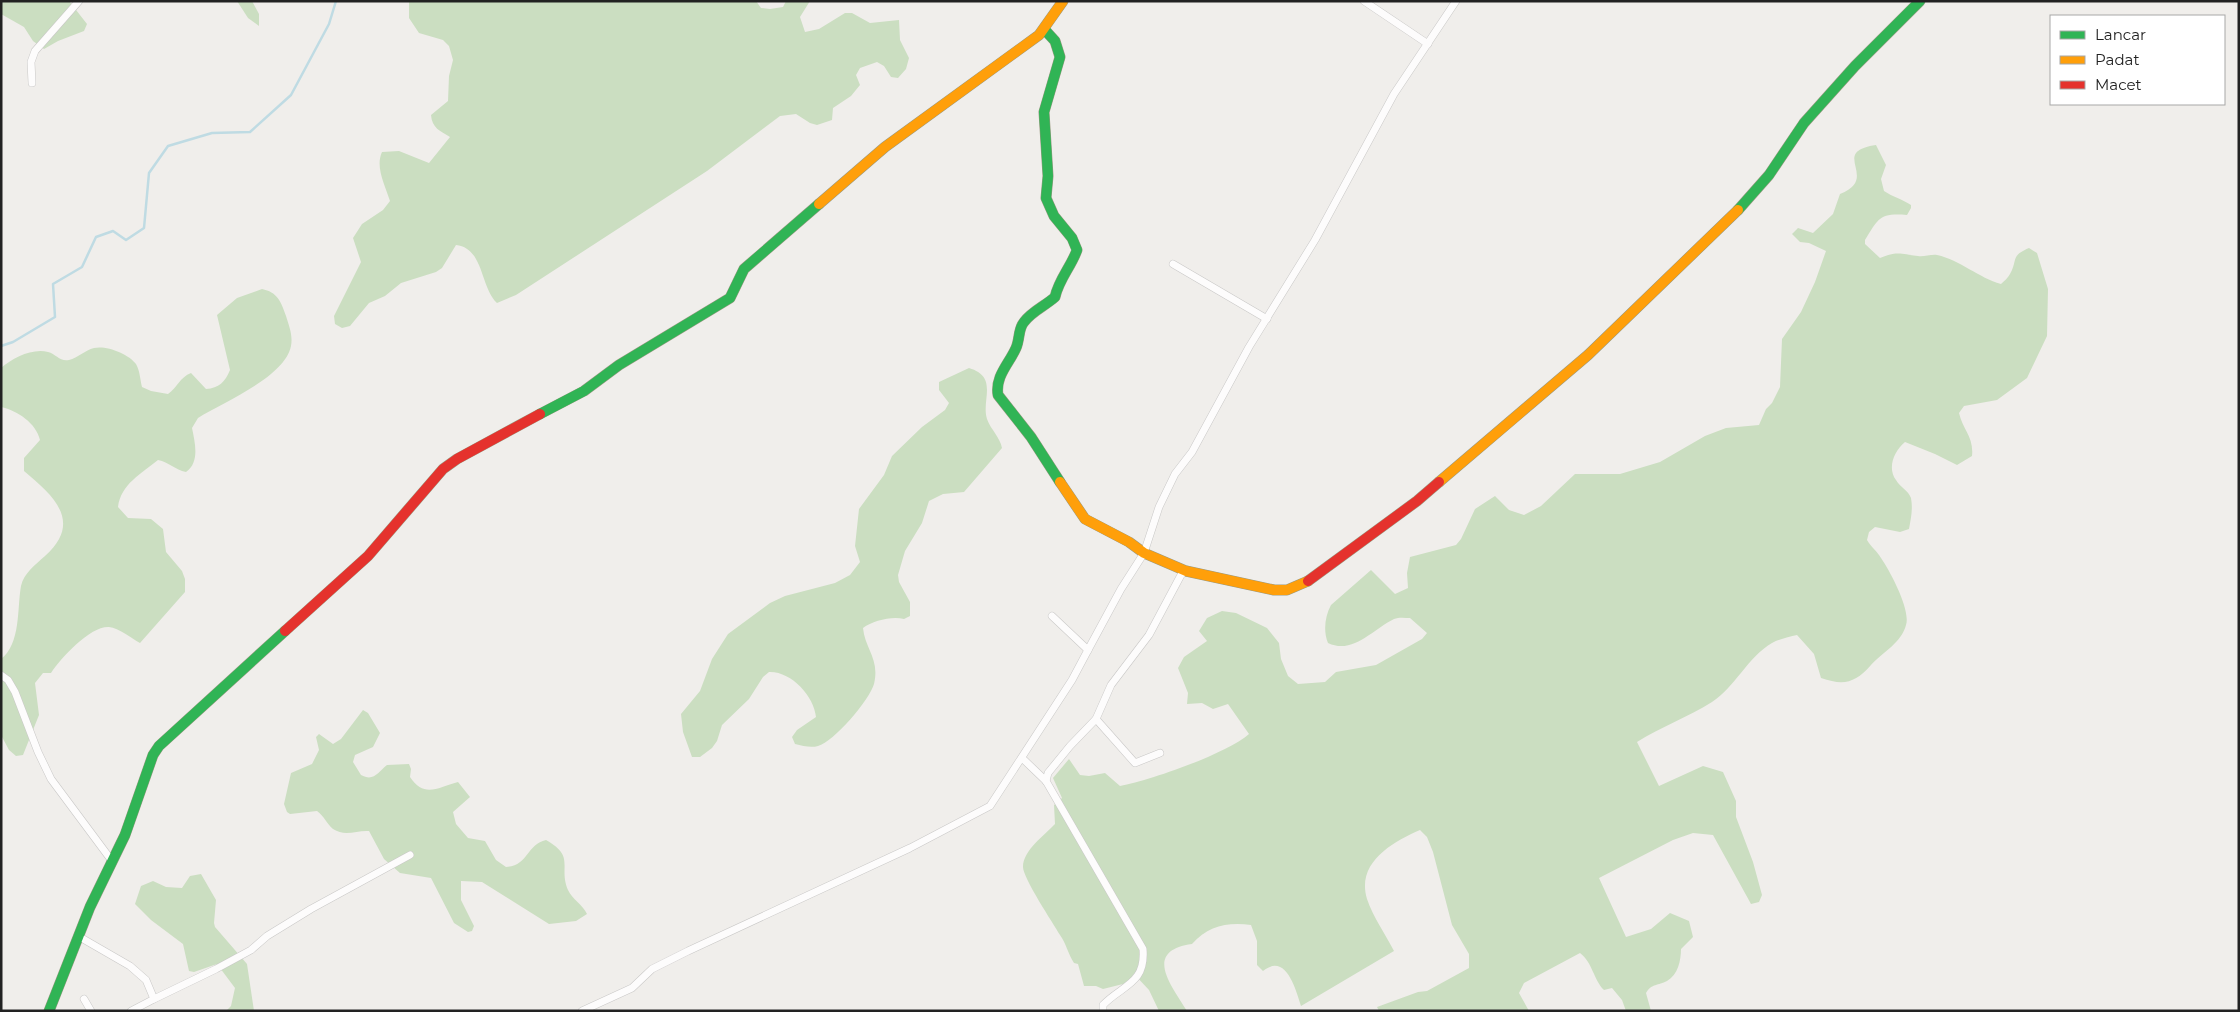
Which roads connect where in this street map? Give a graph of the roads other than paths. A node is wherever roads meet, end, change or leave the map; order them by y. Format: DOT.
graph roads {
  1 [pos="79,1"];
  2 [pos="1063,1"];
  3 [pos="1364,1"];
  4 [pos="1456,1"];
  5 [pos="1920,1"];
  6 [pos="1044,29"];
  7 [pos="1428,44"];
  8 [pos="32,83"];
  9 [pos="1173,264"];
  10 [pos="1267,319"];
  11 [pos="1144,553"];
  12 [pos="1186,571"];
  13 [pos="1052,616"];
  14 [pos="1088,650"];
  15 [pos="1,675"];
  16 [pos="1096,719"];
  17 [pos="1160,753"];
  18 [pos="1022,758"];
  19 [pos="1046,781"];
  20 [pos="410,854"];
  21 [pos="112,860"];
  22 [pos="78,936"];
  23 [pos="154,998"];
  24 [pos="84,999"];
  25 [pos="49,1011"];
  26 [pos="91,1011"];
  27 [pos="131,1011"];
  28 [pos="582,1011"];
  29 [pos="1103,1011"];
  1 -- 8 [label="street"];
  2 -- 6 [label="street"];
  3 -- 7 [label="street"];
  4 -- 7 [label="street"];
  5 -- 12 [label="street"];
  6 -- 11 [label="street"];
  6 -- 21 [label="street"];
  7 -- 10 [label="street"];
  9 -- 10 [label="street"];
  10 -- 11 [label="street"];
  11 -- 12 [label="street"];
  11 -- 14 [label="street"];
  12 -- 16 [label="street"];
  13 -- 14 [label="street"];
  14 -- 18 [label="street"];
  15 -- 21 [label="street"];
  16 -- 17 [label="street"];
  16 -- 19 [label="street"];
  18 -- 19 [label="street"];
  18 -- 28 [label="street"];
  19 -- 29 [label="street"];
  20 -- 23 [label="street"];
  21 -- 22 [label="street"];
  22 -- 23 [label="street"];
  22 -- 25 [label="street"];
  23 -- 27 [label="street"];
  24 -- 26 [label="street"];
}
